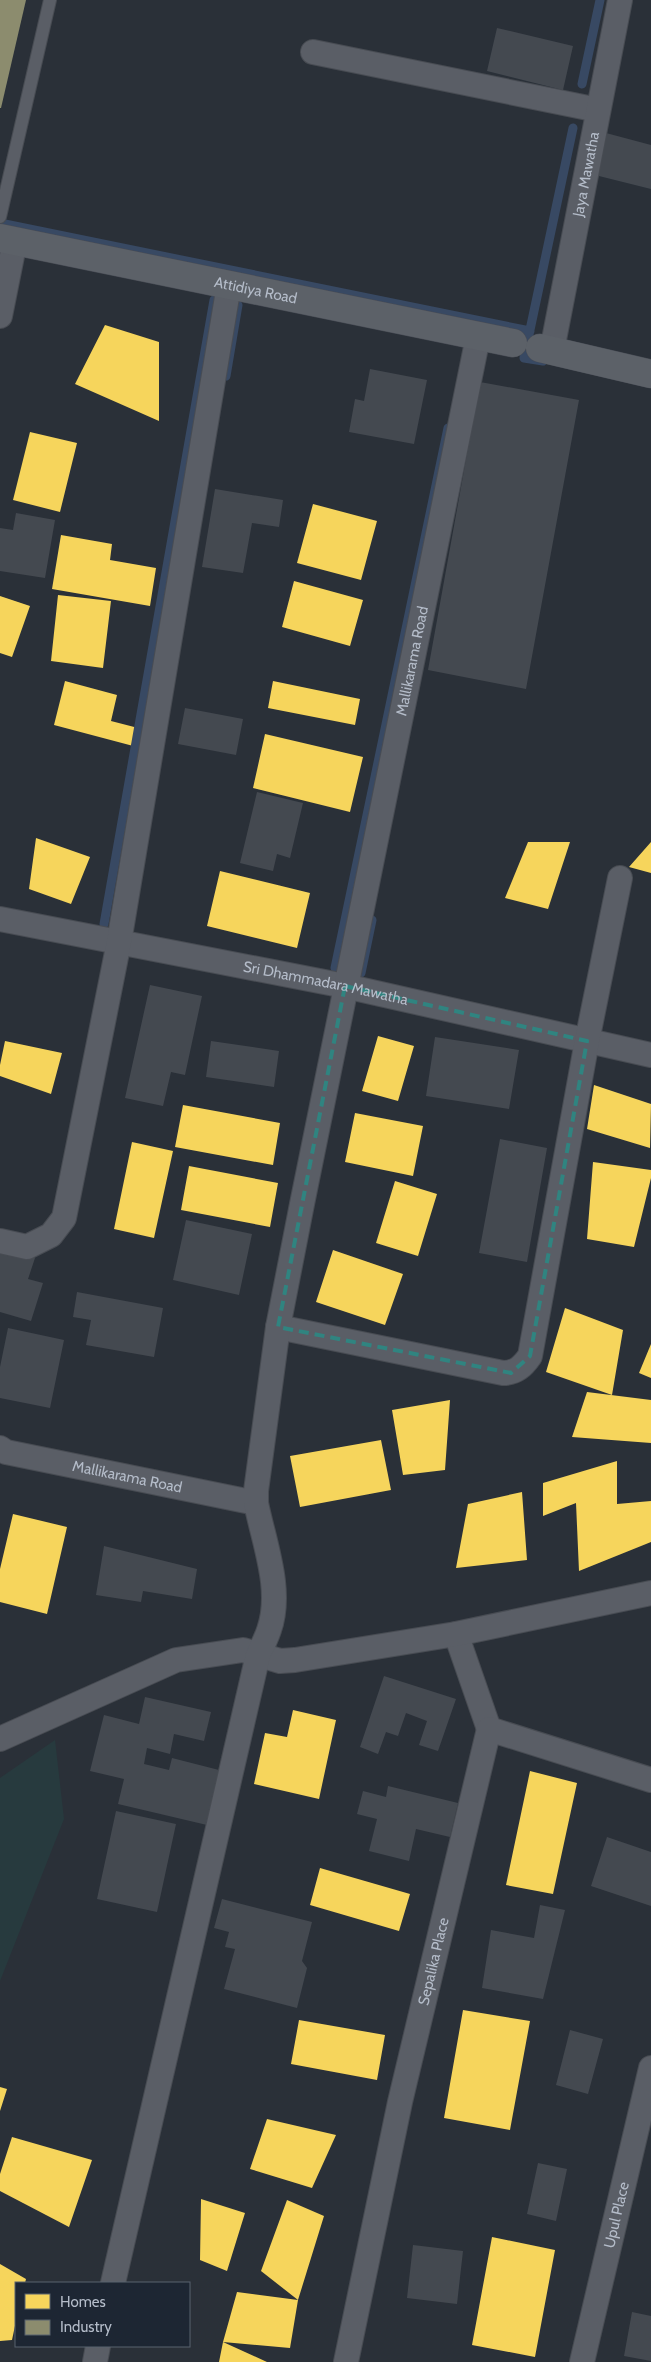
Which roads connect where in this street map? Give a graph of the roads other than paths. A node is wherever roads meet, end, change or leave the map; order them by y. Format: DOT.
graph roads {
  1 [pos="50,0"];
  2 [pos="620,0"];
  3 [pos="313,52"];
  4 [pos="598,110"];
  5 [pos="0,218"];
  6 [pos="8,240"];
  7 [pos="229,285"];
  8 [pos="0,316"];
  9 [pos="478,337"];
  10 [pos="513,343"];
  11 [pos="546,349"];
  12 [pos="651,374"];
  13 [pos="620,878"];
  14 [pos="0,919"];
  15 [pos="119,942"];
  16 [pos="345,986"];
  17 [pos="587,1042"];
  18 [pos="651,1055"];
  19 [pos="0,1241"];
  20 [pos="278,1327"];
  21 [pos="0,1448"];
  22 [pos="256,1503"];
  23 [pos="651,1593"];
  24 [pos="456,1634"];
  25 [pos="258,1655"];
  26 [pos="489,1729"];
  27 [pos="0,1739"];
  28 [pos="651,1780"];
  29 [pos="651,2068"];
  30 [pos="113,2282"];
  31 [pos="98,2347"];
  32 [pos="95,2362"];
  33 [pos="346,2362"];
  34 [pos="582,2362"];
  1 -- 5 [label="lane"];
  2 -- 4 [label="street, Jaya Mawatha"];
  3 -- 4 [label="street"];
  4 -- 11 [label="street, Jaya Mawatha"];
  6 -- 7 [label="main road, Attidiya Road"];
  6 -- 8 [label="street"];
  7 -- 9 [label="main road, Attidiya Road"];
  7 -- 15 [label="street"];
  9 -- 10 [label="main road, Attidiya Road"];
  9 -- 16 [label="street, Mallikarama Road"];
  11 -- 12 [label="main road"];
  13 -- 17 [label="street"];
  14 -- 15 [label="street, Sri Dhammadara Mawatha"];
  15 -- 16 [label="street, Sri Dhammadara Mawatha"];
  15 -- 19 [label="street"];
  16 -- 17 [label="street, Sri Dhammadara Mawatha"];
  16 -- 20 [label="street, Mallikarama Road"];
  17 -- 18 [label="street, Sri Dhammadara Mawatha"];
  17 -- 20 [label="street"];
  20 -- 22 [label="street, Mallikarama Road"];
  21 -- 22 [label="street, Mallikarama Road"];
  22 -- 25 [label="street, Mallikarama Road"];
  23 -- 24 [label="street"];
  24 -- 25 [label="street"];
  24 -- 26 [label="street"];
  25 -- 27 [label="street"];
  25 -- 30 [label="street, Mallikarama Road"];
  26 -- 28 [label="street"];
  26 -- 33 [label="street, Sepalika Place"];
  29 -- 34 [label="street, Upul Place"];
  31 -- 32 [label="street"];
}
